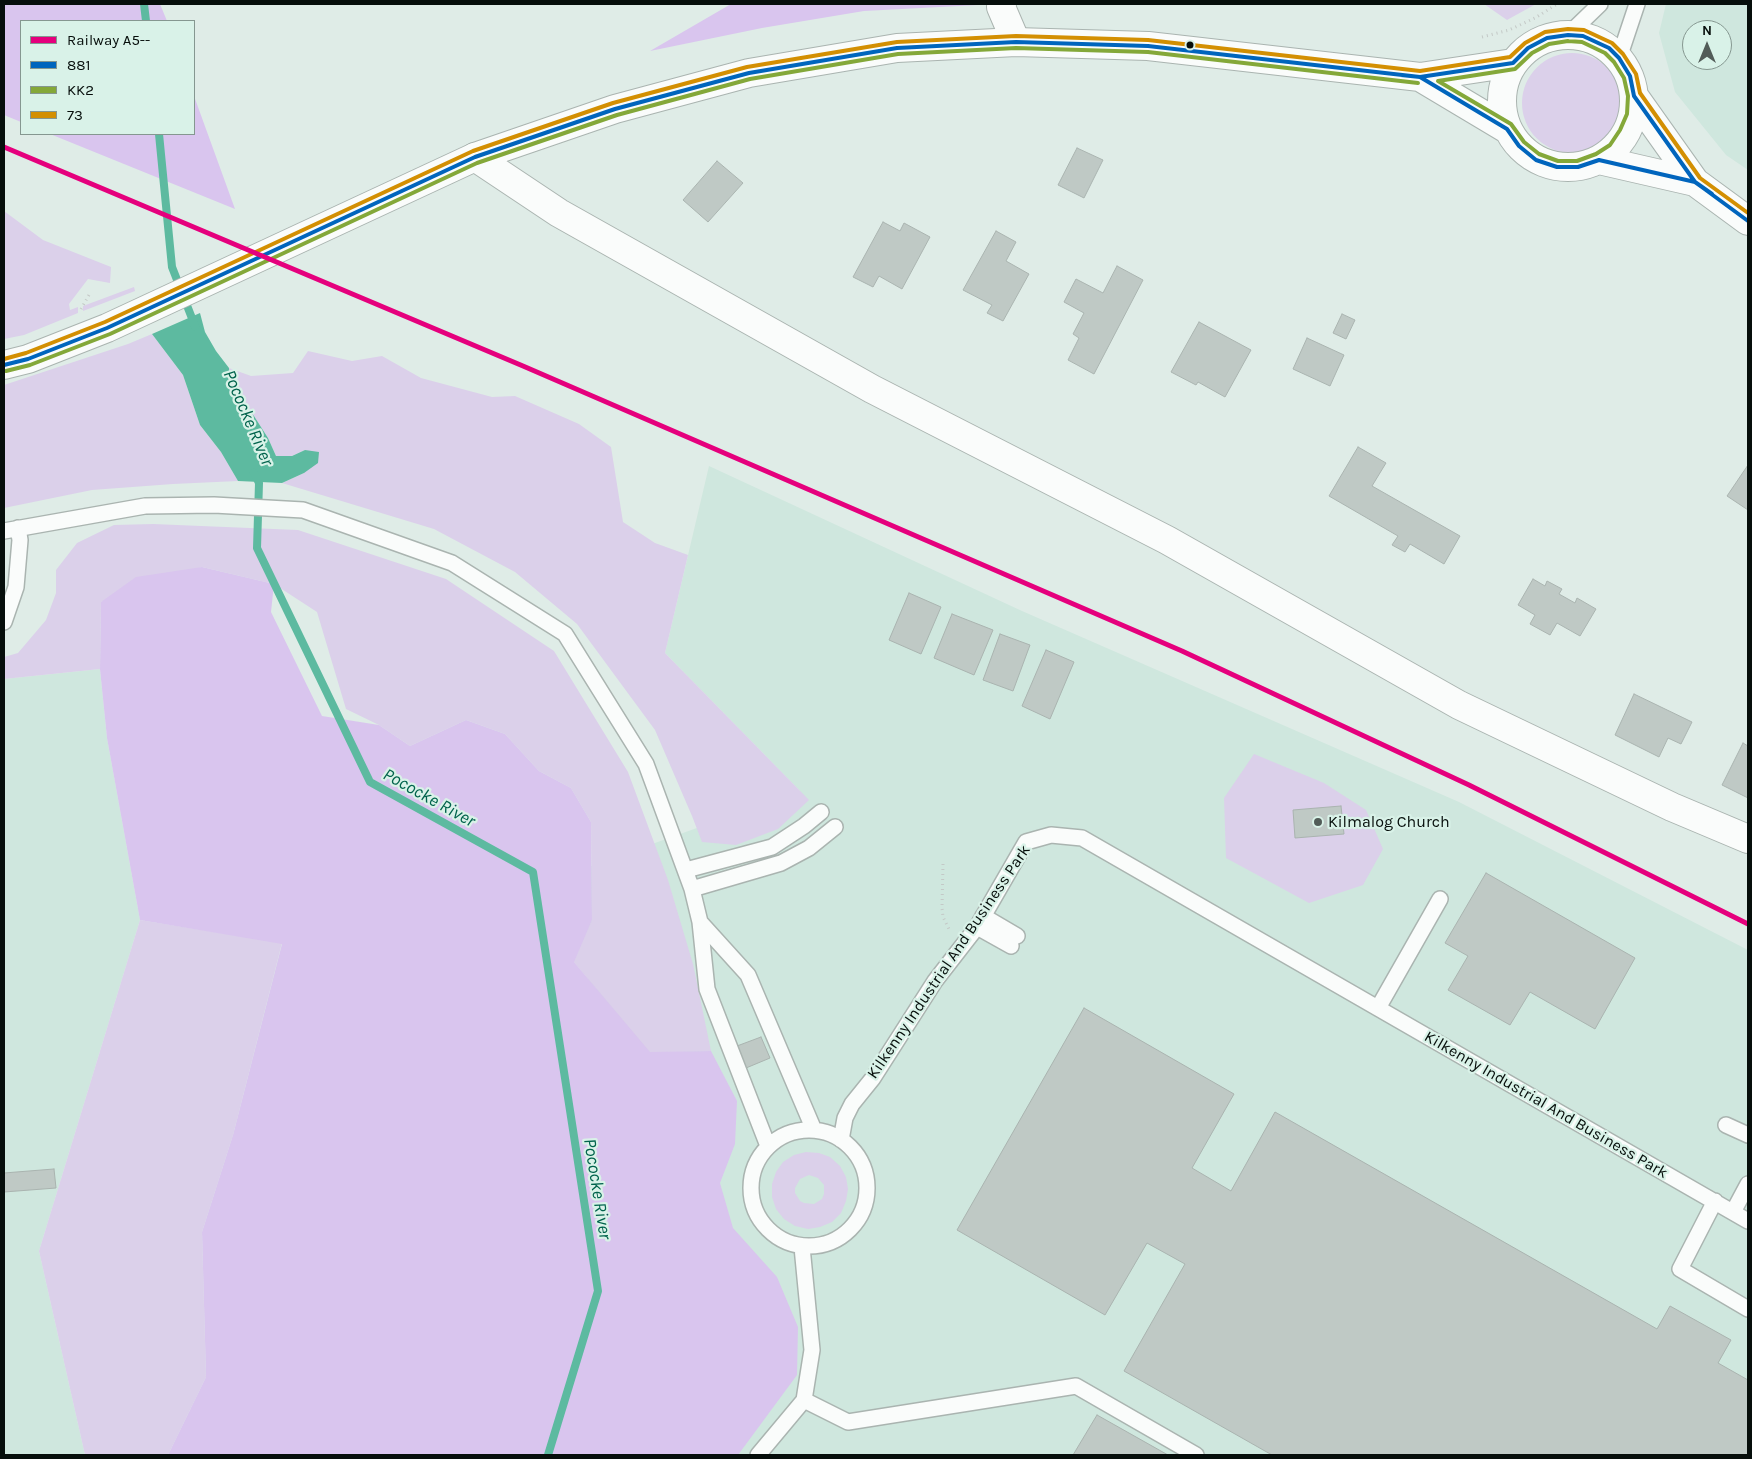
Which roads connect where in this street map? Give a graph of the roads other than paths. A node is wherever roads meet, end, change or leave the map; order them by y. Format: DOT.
graph roads {
  1 [pos="1002,4"];
  2 [pos="1600,4"];
  3 [pos="1637,4"];
  4 [pos="1568,35"];
  5 [pos="1016,42"];
  6 [pos="1619,58"];
  7 [pos="1513,63"];
  8 [pos="1420,77"];
  9 [pos="1634,96"];
  10 [pos="1507,129"];
  11 [pos="475,157"];
  12 [pos="1599,160"];
  13 [pos="1695,182"];
  14 [pos="1748,221"];
  15 [pos="4,365"];
  16 [pos="11,529"];
  17 [pos="4,622"];
  18 [pos="821,812"];
  19 [pos="835,827"];
  20 [pos="1748,839"];
  21 [pos="686,870"];
  22 [pos="692,888"];
  23 [pos="1440,899"];
  24 [pos="980,921"];
  25 [pos="700,922"];
  26 [pos="1014,941"];
  27 [pos="1378,1008"];
  28 [pos="1726,1125"];
  29 [pos="814,1130"];
  30 [pos="1748,1135"];
  31 [pos="841,1140"];
  32 [pos="768,1146"];
  33 [pos="1748,1184"];
  34 [pos="1714,1201"];
  35 [pos="1733,1212"];
  36 [pos="1748,1221"];
  37 [pos="802,1247"];
  38 [pos="1748,1310"];
  39 [pos="804,1400"];
  40 [pos="758,1455"];
  41 [pos="1196,1455"];
  1 -- 5 [label="main road"];
  2 -- 4 [label="lane"];
  3 -- 6 [label="lane"];
  4 -- 6 [label="main road"];
  4 -- 7 [label="main road"];
  5 -- 8 [label="main road"];
  5 -- 11 [label="main road"];
  6 -- 9 [label="main road"];
  7 -- 8 [label="main road"];
  7 -- 10 [label="main road"];
  8 -- 10 [label="main road"];
  9 -- 12 [label="main road"];
  9 -- 13 [label="main road"];
  10 -- 12 [label="main road"];
  11 -- 15 [label="main road"];
  11 -- 20 [label="main road"];
  12 -- 13 [label="main road"];
  13 -- 14 [label="main road"];
  16 -- 17 [label="lane"];
  16 -- 21 [label="lane"];
  18 -- 21 [label="lane"];
  19 -- 22 [label="lane"];
  21 -- 22 [label="lane"];
  22 -- 25 [label="lane"];
  23 -- 27 [label="lane"];
  24 -- 26 [label="lane"];
  24 -- 27 [label="lane, Kilkenny Industrial And Business Park"];
  24 -- 31 [label="lane, Kilkenny Industrial And Business Park"];
  25 -- 29 [label="lane"];
  25 -- 32 [label="lane"];
  27 -- 34 [label="lane, Kilkenny Industrial And Business Park"];
  28 -- 30 [label="lane"];
  29 -- 31 [label="lane"];
  29 -- 32 [label="lane"];
  31 -- 37 [label="lane"];
  32 -- 37 [label="lane"];
  33 -- 35 [label="lane"];
  34 -- 35 [label="lane, Kilkenny Industrial And Business Park"];
  34 -- 38 [label="lane"];
  35 -- 36 [label="lane, Kilkenny Industrial And Business Park"];
  37 -- 39 [label="lane"];
  39 -- 40 [label="lane"];
  39 -- 41 [label="lane"];
}
